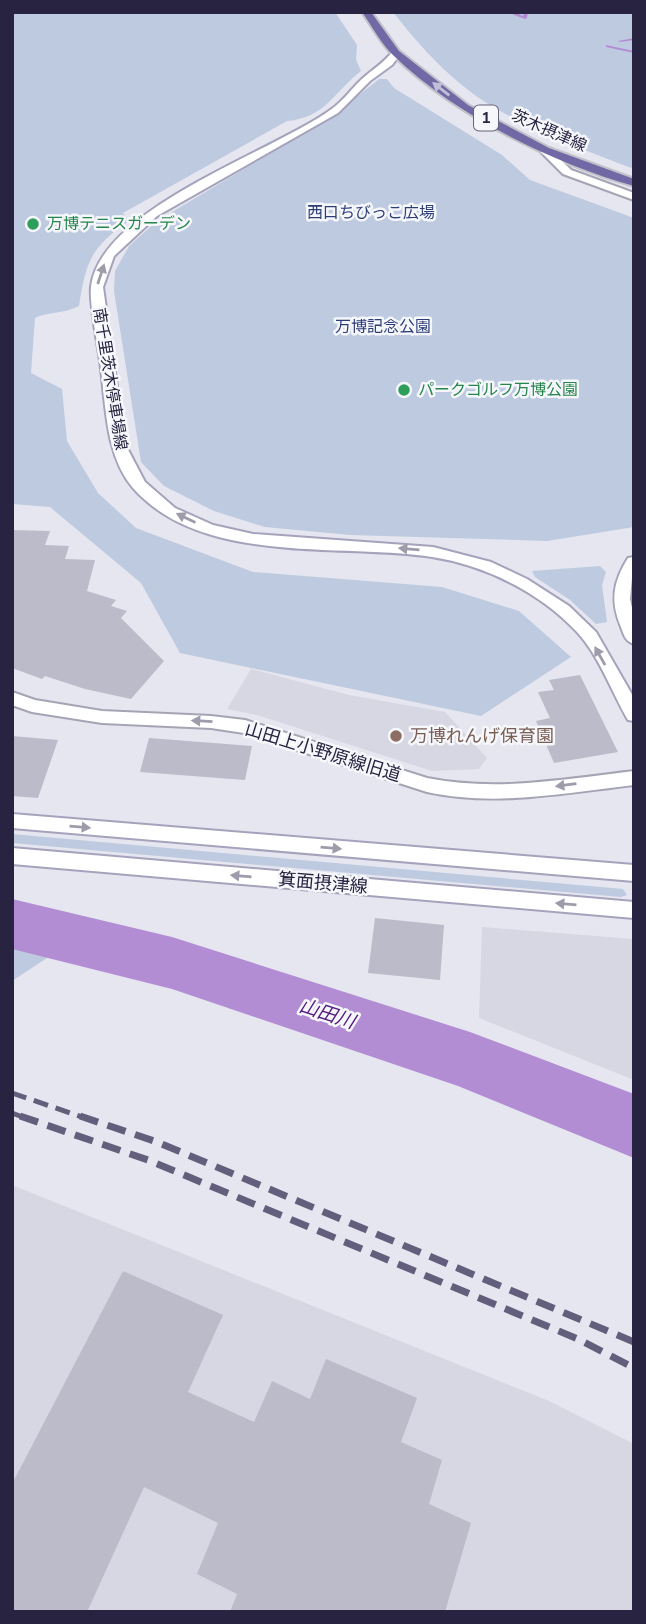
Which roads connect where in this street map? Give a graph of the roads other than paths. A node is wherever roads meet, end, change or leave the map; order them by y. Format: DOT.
graph roads {
  1 [pos="366,12"];
  2 [pos="396,53"];
  3 [pos="545,150"];
  4 [pos="634,183"];
  5 [pos="634,197"];
  6 [pos="634,562"];
  7 [pos="634,638"];
  8 [pos="12,698"];
  9 [pos="634,715"];
  10 [pos="634,778"];
  11 [pos="12,821"];
  12 [pos="12,856"];
  13 [pos="634,873"];
  14 [pos="634,910"];
  1 -- 2 [label="main road, 茨木摂津線 / 1"];
  3 -- 2 [label="main road, 茨木摂津線 / 1, one-way"];
  9 -- 2 [label="main road, 南千里茨木停車場線, one-way"];
  3 -- 4 [label="main road, 茨木摂津線 / 1"];
  3 -- 5 [label="main road"];
  6 -- 7 [label="main road"];
  10 -- 8 [label="main road, 山田上小野原線旧道, one-way"];
  11 -- 13 [label="main road, 箕面摂津線, one-way"];
  14 -- 12 [label="main road, 箕面摂津線, one-way"];
}
